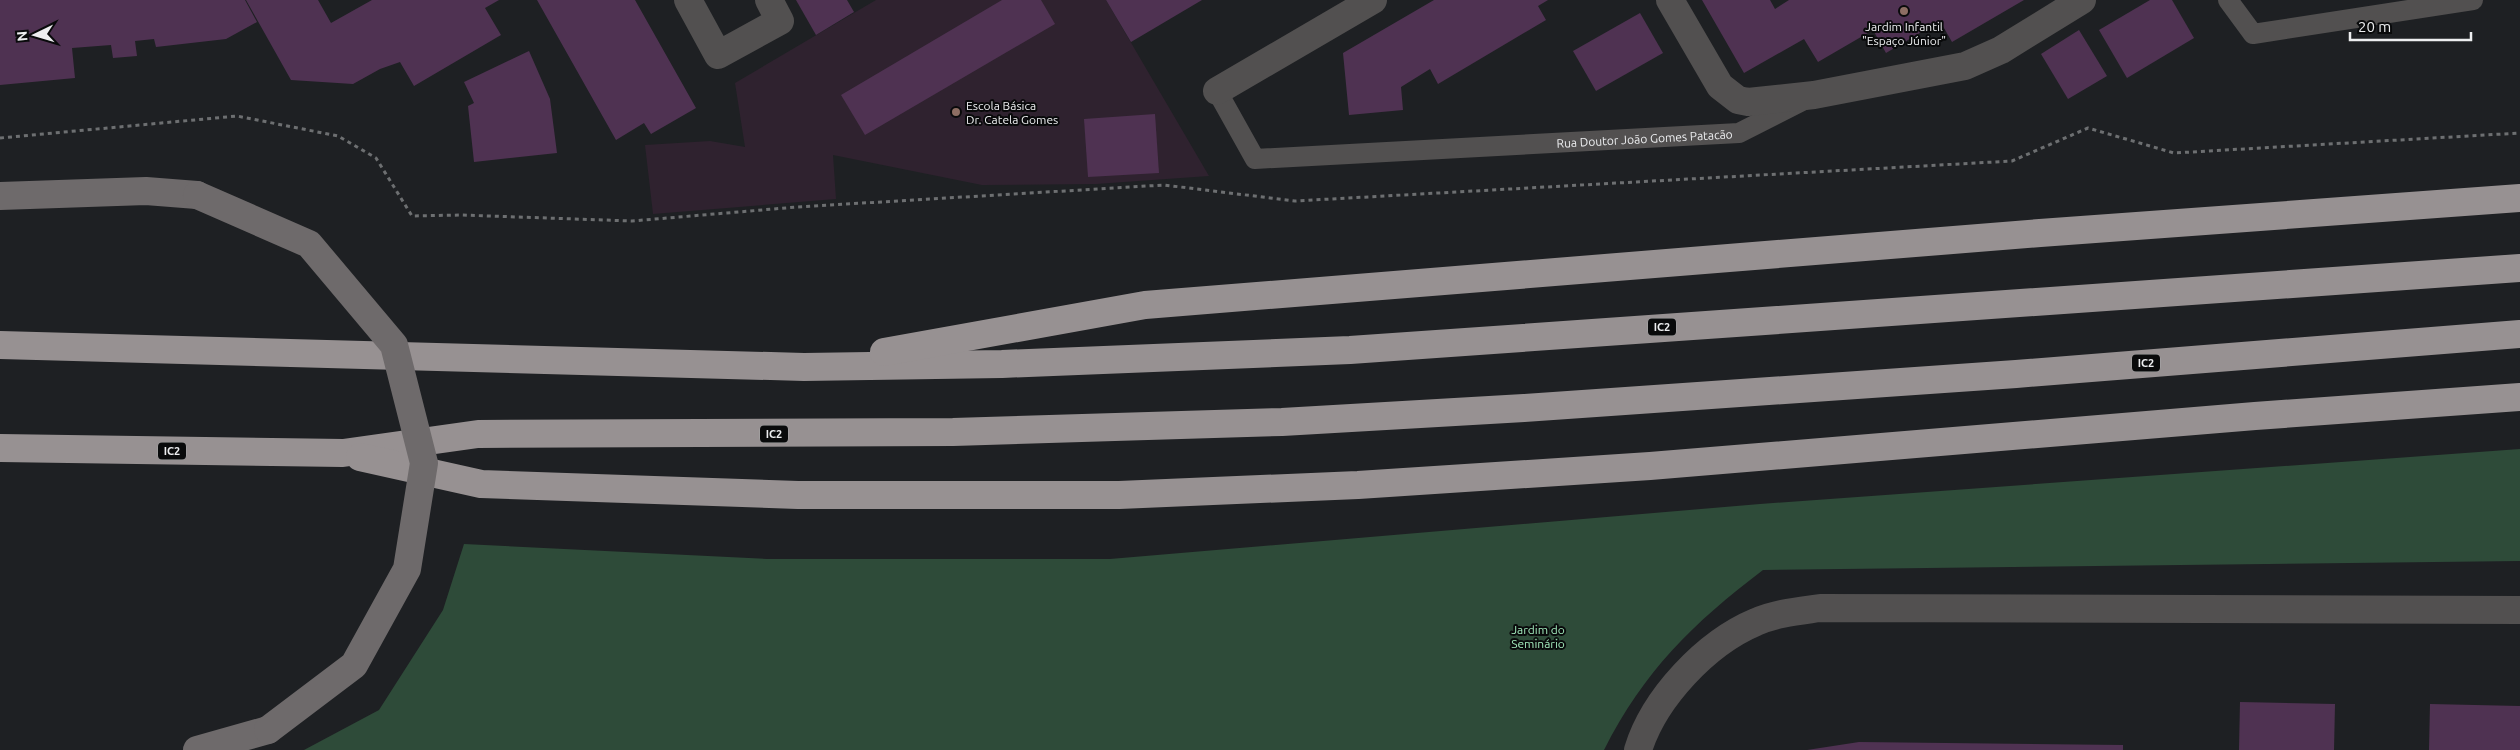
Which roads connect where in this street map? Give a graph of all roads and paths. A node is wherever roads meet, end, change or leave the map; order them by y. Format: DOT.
graph roads {
  1 [pos="688,0"];
  2 [pos="769,0"];
  3 [pos="1373,0"];
  4 [pos="1670,0"];
  5 [pos="2082,0"];
  6 [pos="2228,0"];
  7 [pos="2473,0"];
  8 [pos="1217,91"];
  9 [pos="1814,95"];
  10 [pos="0,196"];
  11 [pos="2520,198"];
  12 [pos="2520,268"];
  13 [pos="2520,334"];
  14 [pos="0,345"];
  15 [pos="804,367"];
  16 [pos="2520,397"];
  17 [pos="0,448"];
  18 [pos="344,453"];
  19 [pos="2520,610"];
  20 [pos="197,750"];
  21 [pos="1638,750"];
  1 -- 2 [label="street"];
  3 -- 8 [label="street"];
  4 -- 9 [label="street"];
  5 -- 9 [label="street, Rua Doutor João Gomes Patacão"];
  6 -- 7 [label="lane"];
  8 -- 9 [label="lane, Rua Doutor João Gomes Patacão"];
  10 -- 20 [label="street, bridge"];
  11 -- 15 [label="highway"];
  12 -- 15 [label="highway, IC2"];
  13 -- 18 [label="highway, IC2"];
  14 -- 15 [label="highway, IC2"];
  16 -- 18 [label="highway"];
  17 -- 18 [label="highway, IC2"];
  19 -- 21 [label="street"];
}
